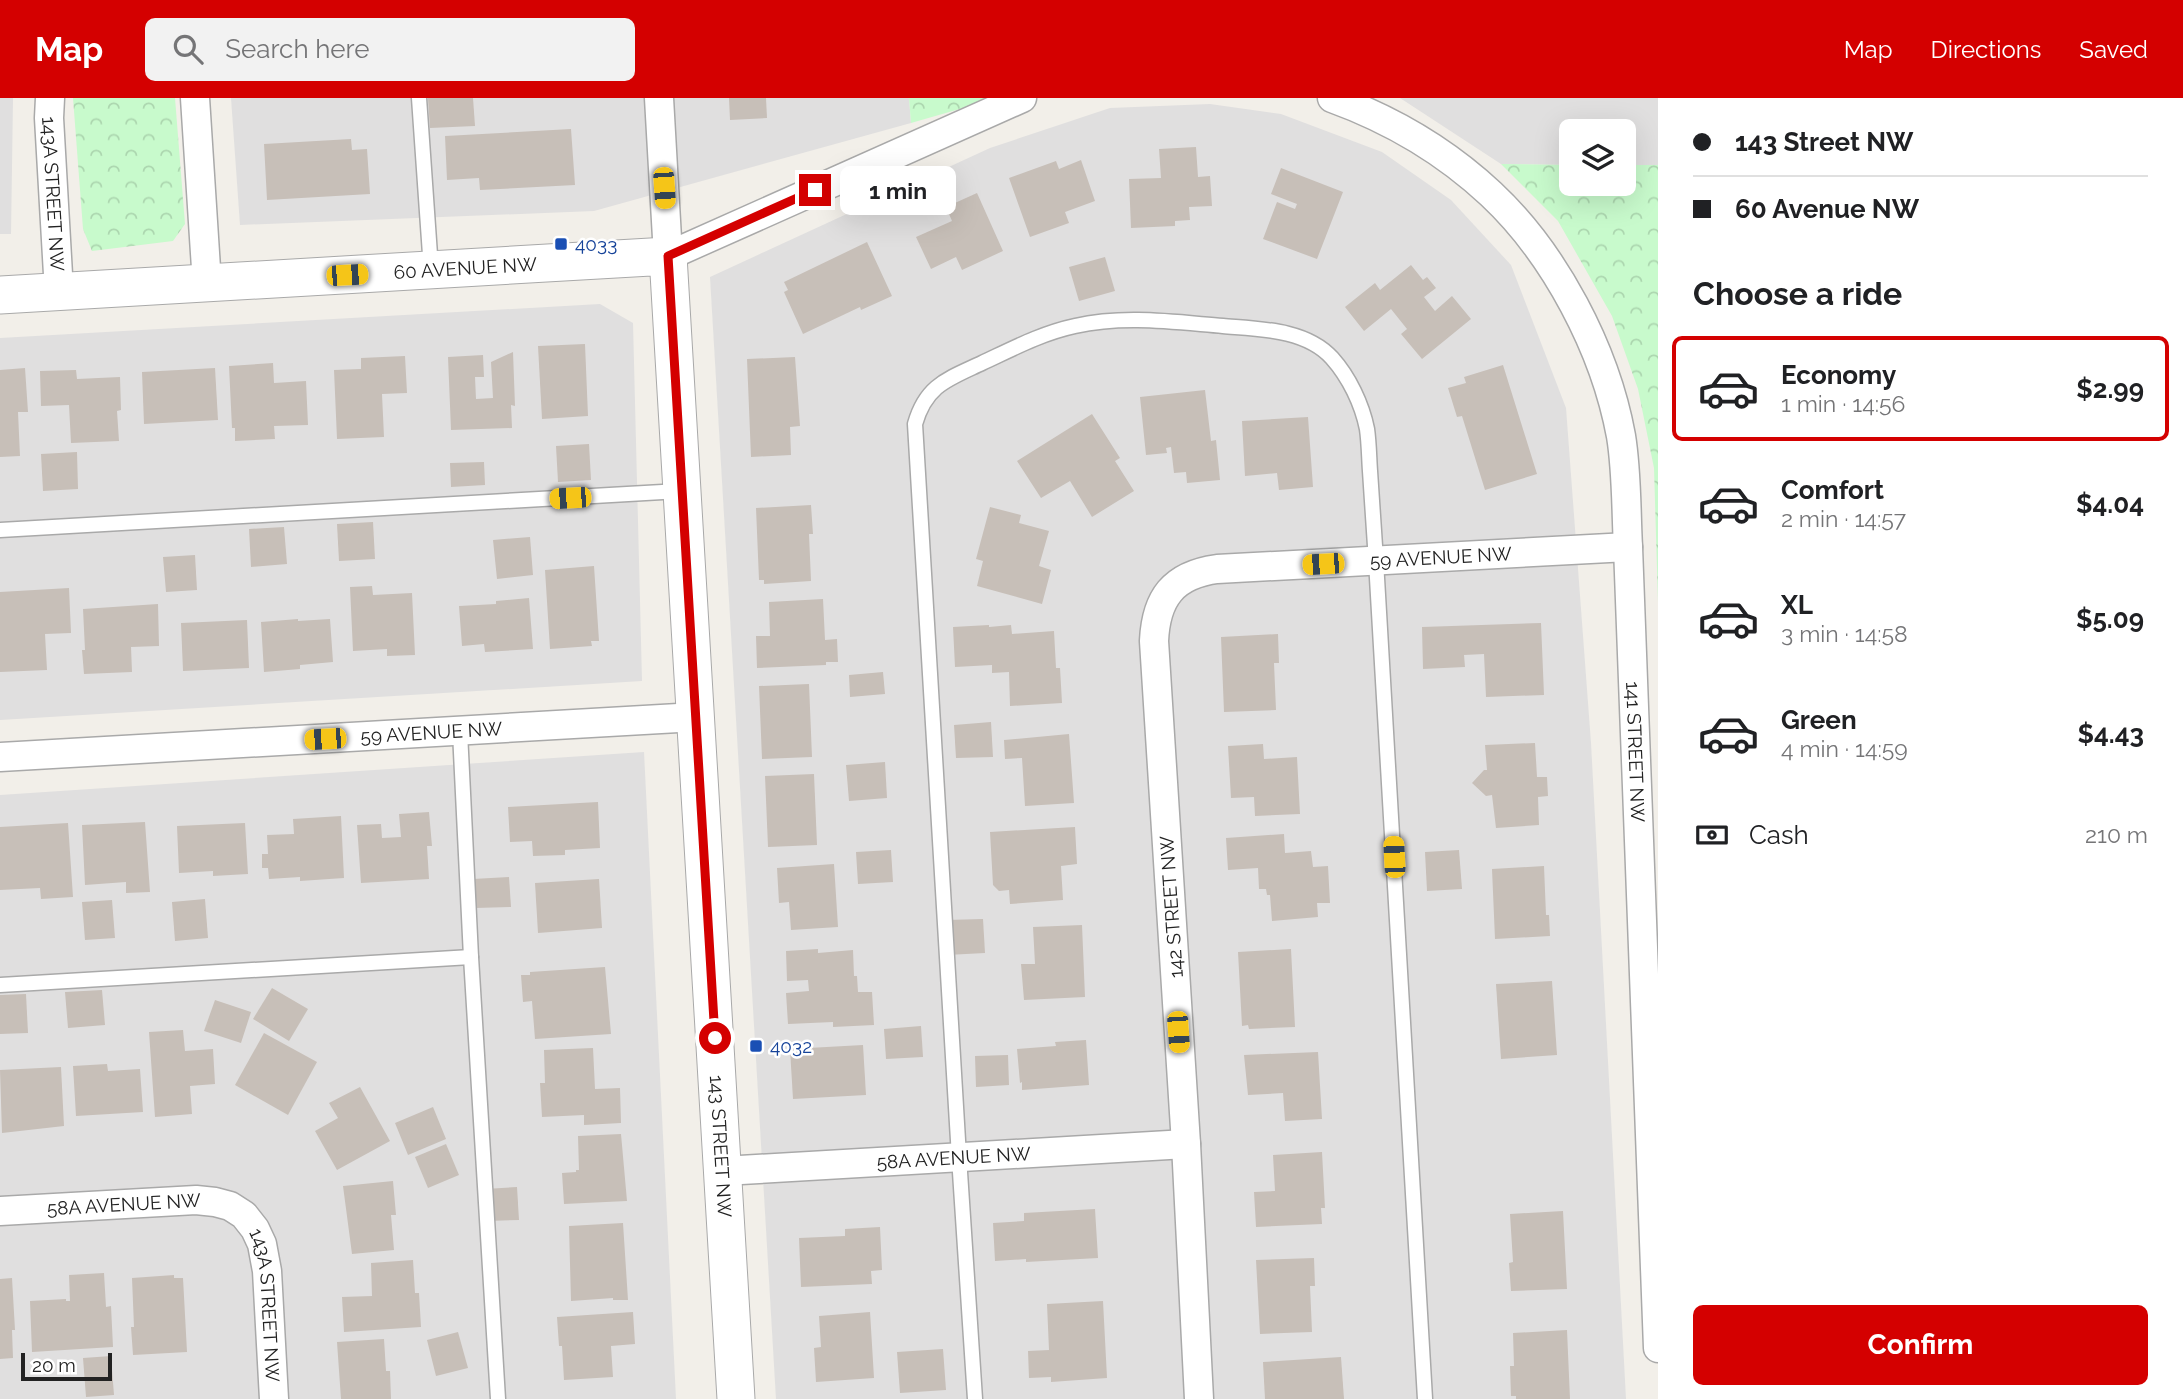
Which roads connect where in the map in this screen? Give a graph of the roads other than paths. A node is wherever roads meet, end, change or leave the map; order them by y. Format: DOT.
graph roads {
  1 [pos="50,98"];
  2 [pos="195,98"];
  3 [pos="419,98"];
  4 [pos="659,98"];
  5 [pos="1022,98"];
  6 [pos="1332,98"];
  7 [pos="668,256"];
  8 [pos="431,270"];
  9 [pos="207,284"];
  10 [pos="59,292"];
  11 [pos="0,295"];
  12 [pos="681,491"];
  13 [pos="0,530"];
  14 [pos="1628,547"];
  15 [pos="1377,561"];
  16 [pos="1173,587"];
  17 [pos="696,717"];
  18 [pos="460,732"];
  19 [pos="0,757"];
  20 [pos="471,957"];
  21 [pos="0,985"];
  22 [pos="1185,1144"];
  23 [pos="959,1157"];
  24 [pos="723,1171"];
  25 [pos="0,1211"];
  26 [pos="244,1215"];
  27 [pos="1658,1348"];
  28 [pos="274,1399"];
  29 [pos="498,1399"];
  30 [pos="736,1399"];
  31 [pos="975,1399"];
  32 [pos="1199,1399"];
  33 [pos="1425,1399"];
  1 -- 10 [label="street, 143A STREET NW"];
  2 -- 9 [label="street"];
  3 -- 8 [label="lane"];
  4 -- 7 [label="street, 143 STREET NW"];
  5 -- 7 [label="street, 60 AVENUE NW"];
  6 -- 14 [label="street, 141 STREET NW"];
  7 -- 8 [label="street, 60 AVENUE NW"];
  7 -- 12 [label="street, 143 STREET NW"];
  8 -- 9 [label="street, 60 AVENUE NW"];
  9 -- 10 [label="street, 60 AVENUE NW"];
  10 -- 11 [label="street, 60 AVENUE NW"];
  12 -- 13 [label="lane"];
  12 -- 17 [label="street, 143 STREET NW"];
  14 -- 15 [label="street, 59 AVENUE NW"];
  14 -- 27 [label="street, 141 STREET NW"];
  15 -- 16 [label="street, 59 AVENUE NW"];
  15 -- 23 [label="lane"];
  15 -- 33 [label="lane"];
  16 -- 22 [label="street, 142 STREET NW"];
  17 -- 18 [label="street, 59 AVENUE NW"];
  17 -- 24 [label="street, 143 STREET NW"];
  18 -- 19 [label="street, 59 AVENUE NW"];
  18 -- 20 [label="lane"];
  20 -- 21 [label="lane"];
  20 -- 29 [label="lane"];
  22 -- 23 [label="street, 58A AVENUE NW"];
  22 -- 32 [label="street, 142 STREET NW"];
  23 -- 24 [label="street, 58A AVENUE NW"];
  23 -- 31 [label="lane"];
  24 -- 30 [label="street, 143 STREET NW"];
  25 -- 26 [label="street, 58A AVENUE NW"];
  26 -- 28 [label="street, 143A STREET NW"];
}
